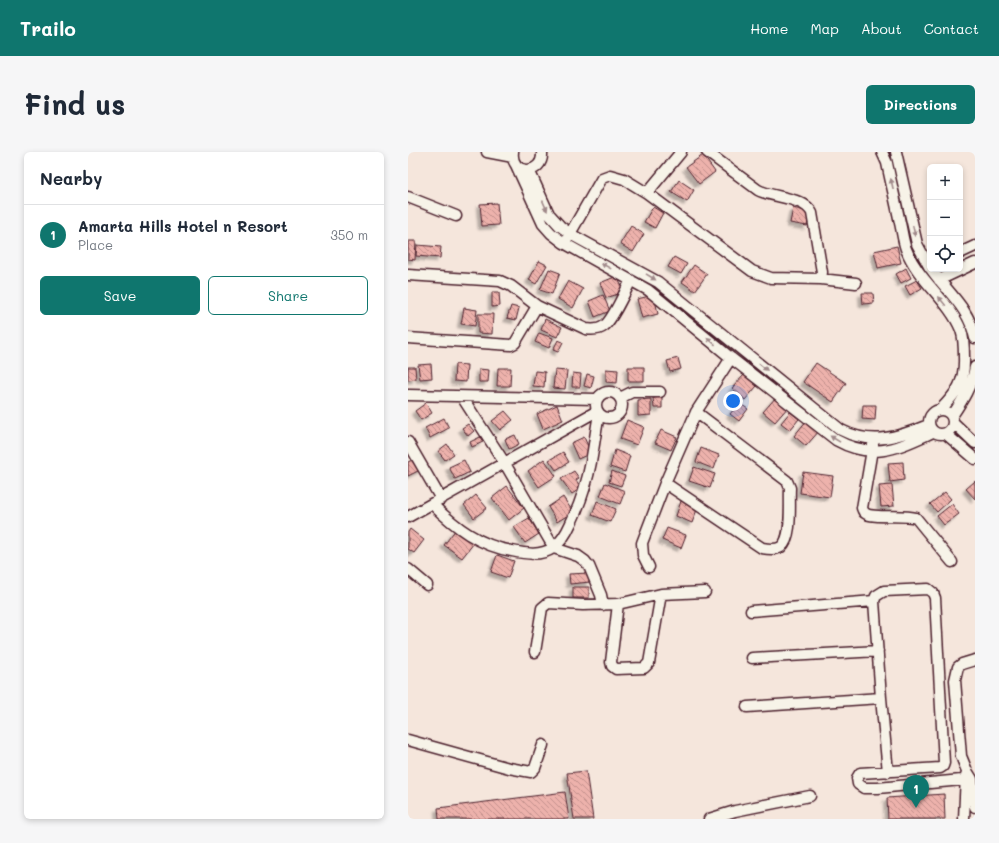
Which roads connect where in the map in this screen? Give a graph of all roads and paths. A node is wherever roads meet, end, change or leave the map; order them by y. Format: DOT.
graph roads {
  1 [pos="487,152"];
  2 [pos="542,152"];
  3 [pos="681,152"];
  4 [pos="707,152"];
  5 [pos="882,152"];
  6 [pos="896,152"];
  7 [pos="514,158"];
  8 [pos="529,170"];
  9 [pos="647,194"];
  10 [pos="408,197"];
  11 [pos="456,216"];
  12 [pos="570,234"];
  13 [pos="564,243"];
  14 [pos="975,246"];
  15 [pos="963,252"];
  16 [pos="927,262"];
  17 [pos="975,262"];
  18 [pos="933,272"];
  19 [pos="408,275"];
  20 [pos="821,279"];
  21 [pos="631,280"];
  22 [pos="940,280"];
  23 [pos="856,283"];
  24 [pos="537,306"];
  25 [pos="969,318"];
  26 [pos="957,322"];
  27 [pos="408,338"];
  28 [pos="975,338"];
  29 [pos="731,358"];
  30 [pos="975,367"];
  31 [pos="783,382"];
  32 [pos="660,392"];
  33 [pos="774,392"];
  34 [pos="408,395"];
  35 [pos="462,397"];
  36 [pos="620,398"];
  37 [pos="596,399"];
  38 [pos="940,410"];
  39 [pos="696,412"];
  40 [pos="598,413"];
  41 [pos="953,420"];
  42 [pos="931,429"];
  43 [pos="946,434"];
  44 [pos="874,438"];
  45 [pos="408,442"];
  46 [pos="975,444"];
  47 [pos="872,451"];
  48 [pos="975,459"];
  49 [pos="504,462"];
  50 [pos="665,482"];
  51 [pos="437,501"];
  52 [pos="408,516"];
  53 [pos="554,548"];
  54 [pos="952,562"];
  55 [pos="649,567"];
  56 [pos="408,569"];
  57 [pos="427,585"];
  58 [pos="705,592"];
  59 [pos="661,594"];
  60 [pos="874,601"];
  61 [pos="618,604"];
  62 [pos="603,605"];
  63 [pos="751,611"];
  64 [pos="878,651"];
  65 [pos="535,652"];
  66 [pos="752,658"];
  67 [pos="975,660"];
  68 [pos="881,698"];
  69 [pos="747,707"];
  70 [pos="408,740"];
  71 [pos="543,745"];
  72 [pos="888,772"];
  73 [pos="968,777"];
  74 [pos="810,796"];
  75 [pos="975,807"];
  76 [pos="708,819"];
  77 [pos="964,819"];
  1 -- 7 [label="street"];
  2 -- 8 [label="street"];
  3 -- 9 [label="street"];
  4 -- 20 [label="street"];
  26 -- 5 [label="street, one-way"];
  6 -- 16 [label="street, one-way"];
  7 -- 8 [label="street"];
  7 -- 13 [label="street"];
  8 -- 12 [label="street, one-way"];
  9 -- 12 [label="street"];
  9 -- 20 [label="street"];
  10 -- 11 [label="street"];
  12 -- 13 [label="street"];
  12 -- 31 [label="street, one-way"];
  21 -- 13 [label="street, one-way"];
  14 -- 15 [label="street"];
  17 -- 22 [label="street"];
  18 -- 22 [label="street"];
  19 -- 24 [label="street"];
  20 -- 23 [label="street"];
  21 -- 24 [label="street"];
  29 -- 21 [label="street, one-way"];
  22 -- 25 [label="street"];
  24 -- 27 [label="street"];
  25 -- 26 [label="street"];
  25 -- 28 [label="street"];
  26 -- 38 [label="street"];
  29 -- 33 [label="street"];
  29 -- 39 [label="street"];
  30 -- 41 [label="street"];
  31 -- 33 [label="street"];
  31 -- 44 [label="street"];
  32 -- 36 [label="street"];
  47 -- 33 [label="street, one-way"];
  34 -- 35 [label="street"];
  35 -- 37 [label="street"];
  35 -- 49 [label="street"];
  36 -- 37 [label="street"];
  36 -- 40 [label="street"];
  37 -- 40 [label="street"];
  38 -- 41 [label="street"];
  38 -- 42 [label="street"];
  39 -- 50 [label="street"];
  39 -- 50 [label="street"];
  40 -- 49 [label="street"];
  40 -- 53 [label="street"];
  41 -- 43 [label="street"];
  41 -- 46 [label="street"];
  42 -- 43 [label="street"];
  42 -- 44 [label="street"];
  42 -- 47 [label="street"];
  43 -- 48 [label="street"];
  44 -- 47 [label="street"];
  45 -- 51 [label="street"];
  47 -- 54 [label="street"];
  49 -- 51 [label="street"];
  49 -- 53 [label="street"];
  50 -- 55 [label="street"];
  51 -- 52 [label="street"];
  51 -- 53 [label="street"];
  53 -- 62 [label="street"];
  56 -- 57 [label="street"];
  58 -- 59 [label="street"];
  59 -- 61 [label="street"];
  59 -- 61 [label="street"];
  60 -- 63 [label="street"];
  60 -- 64 [label="street"];
  60 -- 72 [label="street"];
  61 -- 62 [label="street"];
  62 -- 65 [label="street"];
  64 -- 66 [label="street"];
  64 -- 68 [label="street"];
  67 -- 73 [label="street"];
  68 -- 69 [label="street"];
  68 -- 72 [label="street"];
  70 -- 71 [label="street"];
  72 -- 73 [label="street"];
  73 -- 75 [label="street"];
  73 -- 77 [label="street"];
  74 -- 76 [label="street"];
}
